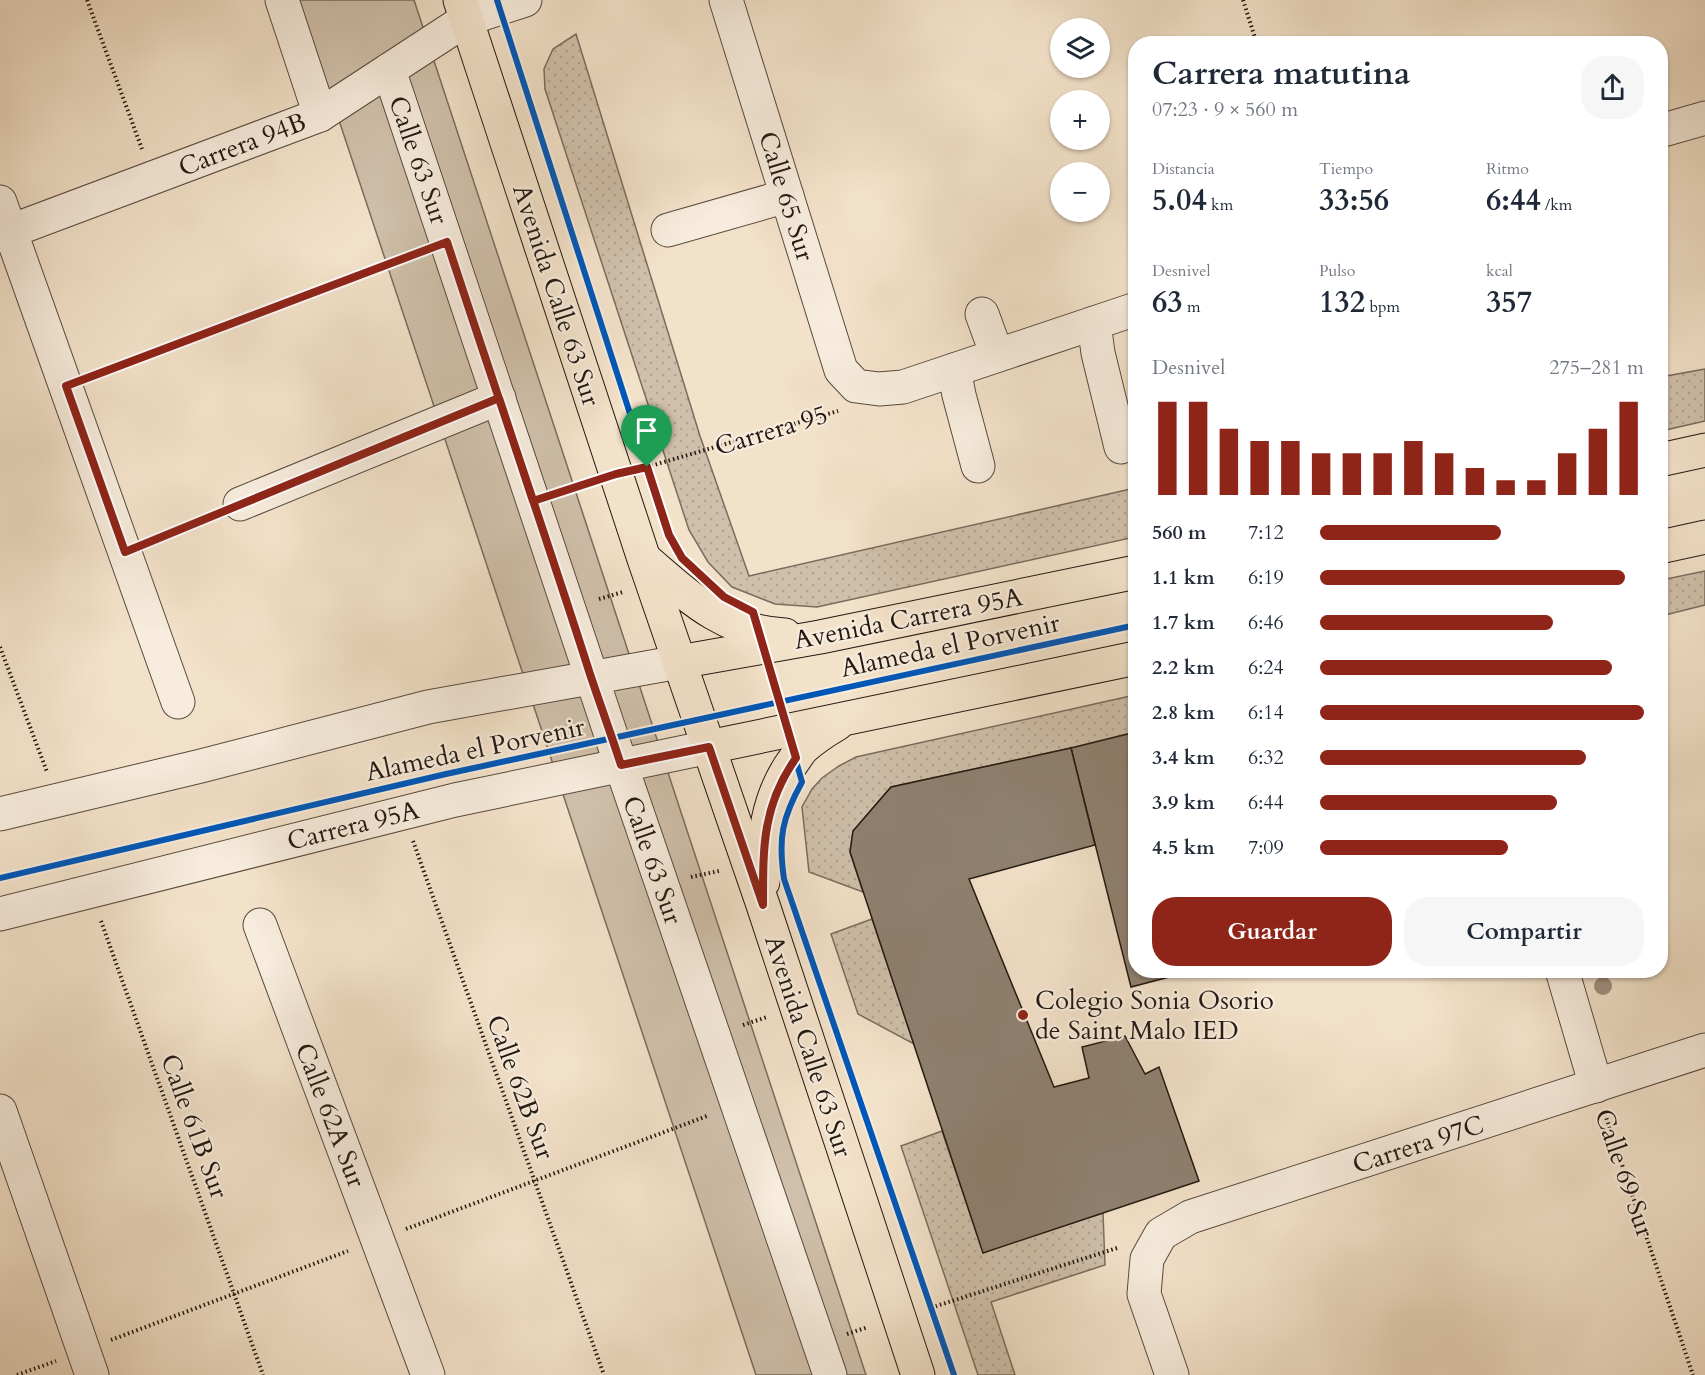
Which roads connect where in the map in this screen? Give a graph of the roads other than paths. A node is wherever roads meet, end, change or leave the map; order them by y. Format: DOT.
graph roads {
  1 [pos="282,0"];
  2 [pos="525,0"];
  3 [pos="726,0"];
  4 [pos="463,10"];
  5 [pos="389,70"];
  6 [pos="320,115"];
  7 [pos="1705,118"];
  8 [pos="1668,129"];
  9 [pos="787,196"];
  10 [pos="4,223"];
  11 [pos="668,230"];
  12 [pos="1128,312"];
  13 [pos="982,314"];
  14 [pos="1094,323"];
  15 [pos="997,355"];
  16 [pos="954,370"];
  17 [pos="856,386"];
  18 [pos="499,398"];
  19 [pos="1121,447"];
  20 [pos="1705,450"];
  21 [pos="1668,458"];
  22 [pos="978,466"];
  23 [pos="240,504"];
  24 [pos="1705,537"];
  25 [pos="1668,545"];
  26 [pos="644,559"];
  27 [pos="1128,574"];
  28 [pos="820,637"];
  29 [pos="1128,660"];
  30 [pos="679,662"];
  31 [pos="591,677"];
  32 [pos="178,702"];
  33 [pos="846,718"];
  34 [pos="709,747"];
  35 [pos="621,765"];
  36 [pos="0,814"];
  37 [pos="763,905"];
  38 [pos="0,914"];
  39 [pos="260,925"];
  40 [pos="1564,978"];
  41 [pos="1705,1050"];
  42 [pos="1596,1086"];
  43 [pos="0,1111"];
  44 [pos="92,1375"];
  45 [pos="428,1375"];
  46 [pos="830,1375"];
  47 [pos="918,1375"];
  48 [pos="1172,1375"];
  1 -- 6 [label="street"];
  2 -- 4 [label="street, Carrera 94B"];
  3 -- 9 [label="street, Calle 65 Sur"];
  4 -- 5 [label="street, Carrera 94B"];
  4 -- 26 [label="main road, Avenida Calle 63 Sur"];
  5 -- 6 [label="street, Carrera 94B"];
  5 -- 18 [label="street, Calle 63 Sur"];
  6 -- 10 [label="street, Carrera 94B"];
  7 -- 8 [label="street"];
  9 -- 11 [label="street"];
  9 -- 17 [label="street, Calle 65 Sur"];
  10 -- 32 [label="street"];
  12 -- 14 [label="street, Carrera 95"];
  13 -- 15 [label="street"];
  14 -- 15 [label="street, Carrera 95"];
  14 -- 19 [label="street"];
  15 -- 16 [label="street, Carrera 95"];
  16 -- 17 [label="street, Carrera 95"];
  16 -- 22 [label="street"];
  18 -- 23 [label="street"];
  18 -- 31 [label="street, Calle 63 Sur"];
  20 -- 21 [label="main road"];
  24 -- 25 [label="main road"];
  26 -- 28 [label="main road"];
  26 -- 30 [label="main road, Avenida Calle 63 Sur"];
  27 -- 28 [label="main road, Avenida Carrera 95A"];
  28 -- 30 [label="main road, Avenida Carrera 95A"];
  29 -- 33 [label="main road"];
  30 -- 31 [label="street"];
  30 -- 34 [label="main road, Avenida Calle 63 Sur"];
  31 -- 35 [label="street, Calle 63 Sur"];
  31 -- 36 [label="street"];
  33 -- 34 [label="main road"];
  33 -- 37 [label="main road"];
  34 -- 35 [label="street, Carrera 95A"];
  34 -- 37 [label="main road, Avenida Calle 63 Sur"];
  35 -- 38 [label="street, Carrera 95A"];
  35 -- 46 [label="street, Calle 63 Sur"];
  37 -- 47 [label="main road, Avenida Calle 63 Sur"];
  39 -- 45 [label="street, Calle 62A Sur"];
  40 -- 42 [label="street, Calle 69 Sur"];
  41 -- 42 [label="street, Carrera 97C"];
  42 -- 48 [label="street, Carrera 97C"];
  43 -- 44 [label="street"];
}
